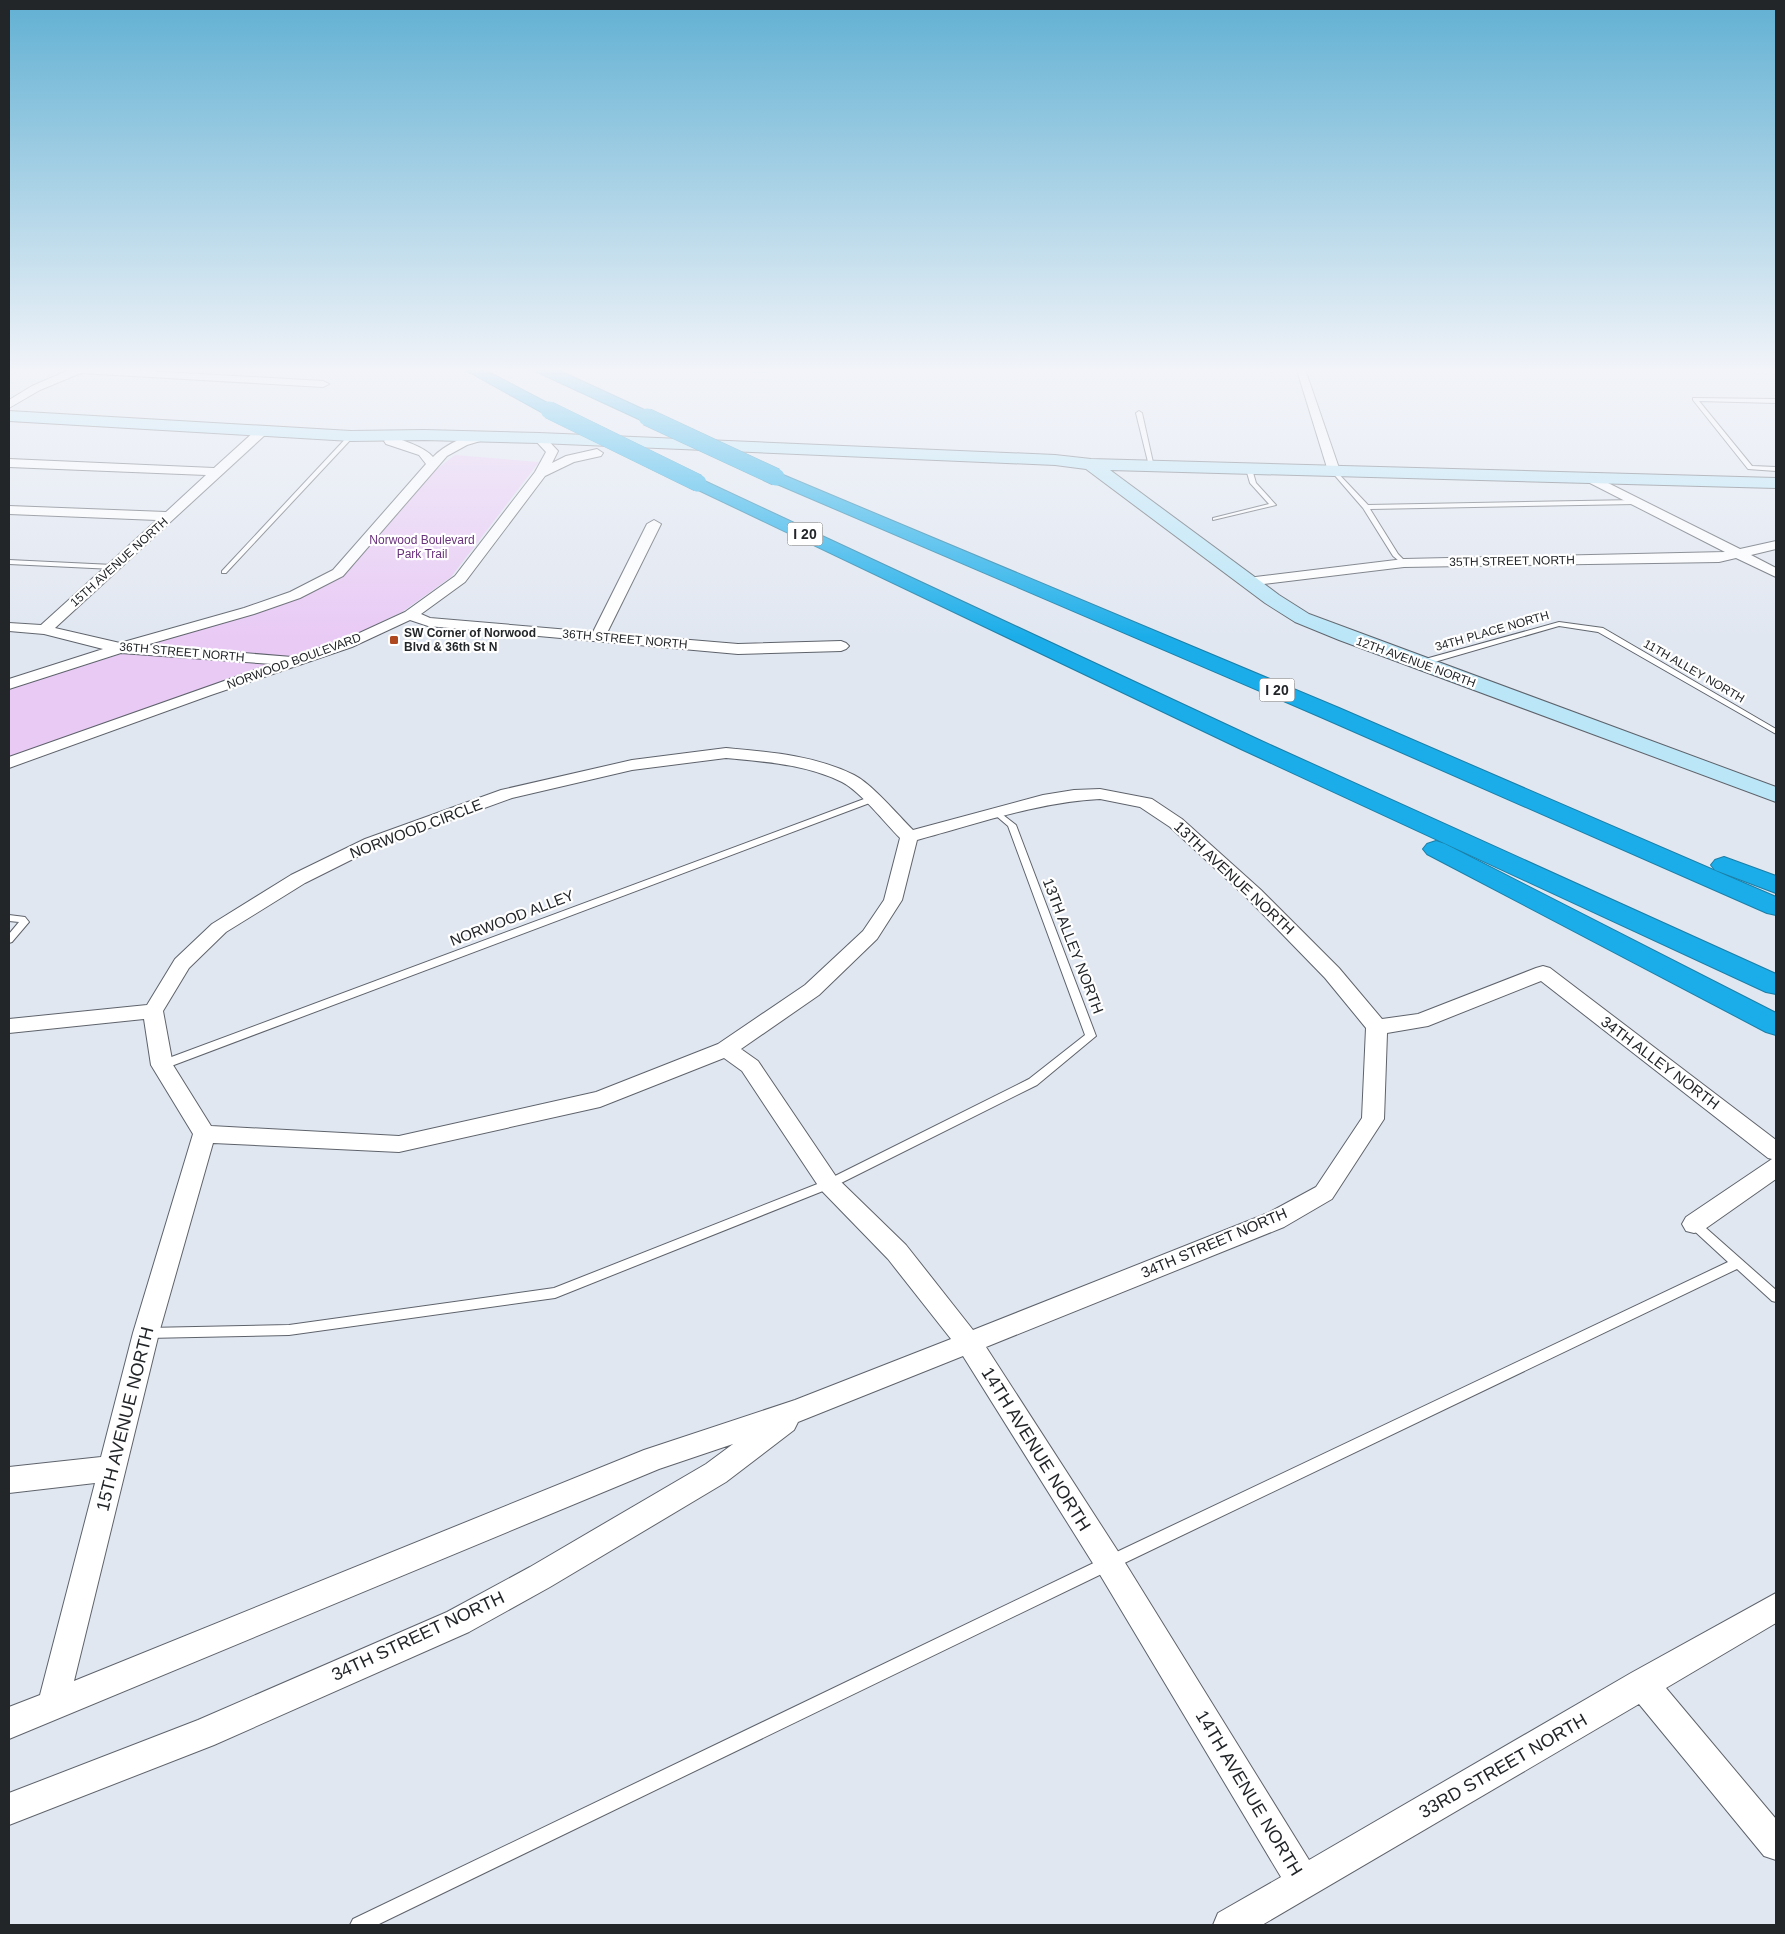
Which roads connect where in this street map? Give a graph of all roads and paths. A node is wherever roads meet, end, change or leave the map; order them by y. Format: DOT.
graph roads {
  1 [pos="233,457"];
  2 [pos="331,457"];
  3 [pos="427,457"];
  4 [pos="439,457"];
  5 [pos="549,457"];
  6 [pos="578,457"];
  7 [pos="645,457"];
  8 [pos="733,457"];
  9 [pos="735,457"];
  10 [pos="991,457"];
  11 [pos="1150,457"];
  12 [pos="1329,457"];
  13 [pos="1741,457"];
  14 [pos="9,464"];
  15 [pos="432,464"];
  16 [pos="1091,464"];
  17 [pos="1152,466"];
  18 [pos="1750,468"];
  19 [pos="1249,469"];
  20 [pos="1776,469"];
  21 [pos="1334,471"];
  22 [pos="217,472"];
  23 [pos="541,473"];
  24 [pos="1588,477"];
  25 [pos="1768,483"];
  26 [pos="1636,502"];
  27 [pos="1366,507"];
  28 [pos="9,510"];
  29 [pos="169,516"];
  30 [pos="1215,518"];
  31 [pos="654,524"];
  32 [pos="1776,545"];
  33 [pos="1739,554"];
  34 [pos="9,562"];
  35 [pos="1404,563"];
  36 [pos="113,567"];
  37 [pos="224,572"];
  38 [pos="1776,573"];
  39 [pos="1247,582"];
  40 [pos="410,615"];
  41 [pos="9,627"];
  42 [pos="44,630"];
  43 [pos="1600,630"];
  44 [pos="598,637"];
  45 [pos="841,646"];
  46 [pos="120,648"];
  47 [pos="297,662"];
  48 [pos="1420,663"];
  49 [pos="9,684"];
  50 [pos="1331,713"];
  51 [pos="1776,732"];
  52 [pos="1249,744"];
  53 [pos="9,762"];
  54 [pos="1776,795"];
  55 [pos="872,799"];
  56 [pos="998,814"];
  57 [pos="909,837"];
  58 [pos="1776,885"];
  59 [pos="1776,907"];
  60 [pos="9,918"];
  61 [pos="9,940"];
  62 [pos="1776,985"];
  63 [pos="153,1012"];
  64 [pos="1776,1025"];
  65 [pos="9,1026"];
  66 [pos="1377,1027"];
  67 [pos="726,1049"];
  68 [pos="162,1065"];
  69 [pos="204,1134"];
  70 [pos="1776,1152"];
  71 [pos="1776,1167"];
  72 [pos="829,1184"];
  73 [pos="1694,1224"];
  74 [pos="1738,1263"];
  75 [pos="1776,1297"];
  76 [pos="146,1333"];
  77 [pos="969,1343"];
  78 [pos="800,1410"];
  79 [pos="113,1468"];
  80 [pos="9,1480"];
  81 [pos="1109,1563"];
  82 [pos="1776,1607"];
  83 [pos="1642,1684"];
  84 [pos="53,1705"];
  85 [pos="9,1723"];
  86 [pos="9,1809"];
  87 [pos="1776,1844"];
  88 [pos="1303,1882"];
  89 [pos="359,1925"];
  90 [pos="1230,1925"];
  1 -- 22 [label="street, 15TH AVENUE NORTH"];
  2 -- 37 [label="lane"];
  3 -- 15 [label="street"];
  4 -- 15 [label="street"];
  5 -- 23 [label="street, NORWOOD BOULEVARD"];
  6 -- 23 [label="street"];
  7 -- 52 [label="highway, I 20, bridge"];
  8 -- 50 [label="highway, I 20, bridge"];
  9 -- 16 [label="street"];
  10 -- 16 [label="street"];
  11 -- 17 [label="lane"];
  12 -- 21 [label="street"];
  13 -- 18 [label="lane"];
  14 -- 22 [label="street"];
  15 -- 46 [label="street"];
  16 -- 17 [label="street"];
  16 -- 39 [label="street, 12TH AVENUE NORTH"];
  17 -- 19 [label="street"];
  18 -- 20 [label="lane"];
  18 -- 25 [label="lane"];
  19 -- 21 [label="street"];
  19 -- 30 [label="lane"];
  21 -- 24 [label="street"];
  21 -- 27 [label="lane"];
  22 -- 29 [label="street, 15TH AVENUE NORTH"];
  23 -- 40 [label="street, NORWOOD BOULEVARD"];
  24 -- 25 [label="street"];
  24 -- 26 [label="street"];
  26 -- 27 [label="lane"];
  26 -- 33 [label="street"];
  27 -- 35 [label="lane"];
  28 -- 29 [label="street"];
  29 -- 36 [label="street, 15TH AVENUE NORTH"];
  31 -- 44 [label="street"];
  32 -- 33 [label="street, 35TH STREET NORTH"];
  33 -- 35 [label="street, 35TH STREET NORTH"];
  33 -- 38 [label="street"];
  34 -- 36 [label="lane"];
  35 -- 39 [label="street, 35TH STREET NORTH"];
  36 -- 42 [label="street, 15TH AVENUE NORTH"];
  39 -- 48 [label="street, 12TH AVENUE NORTH"];
  40 -- 44 [label="street, 36TH STREET NORTH"];
  40 -- 47 [label="street, NORWOOD BOULEVARD"];
  41 -- 42 [label="street, 36TH STREET NORTH"];
  42 -- 46 [label="street, 36TH STREET NORTH"];
  43 -- 48 [label="lane, 34TH PLACE NORTH"];
  43 -- 51 [label="lane, 11TH ALLEY NORTH"];
  44 -- 45 [label="street, 36TH STREET NORTH"];
  46 -- 47 [label="street, 36TH STREET NORTH"];
  46 -- 49 [label="street"];
  47 -- 53 [label="street, NORWOOD BOULEVARD"];
  48 -- 54 [label="street, 12TH AVENUE NORTH"];
  50 -- 58 [label="highway"];
  50 -- 59 [label="highway, I 20"];
  52 -- 62 [label="highway, I 20"];
  52 -- 64 [label="highway"];
  55 -- 57 [label="street, NORWOOD CIRCLE"];
  55 -- 63 [label="street, NORWOOD CIRCLE"];
  55 -- 68 [label="lane, NORWOOD ALLEY"];
  56 -- 57 [label="street"];
  56 -- 66 [label="street, 13TH AVENUE NORTH"];
  56 -- 72 [label="lane, 13TH ALLEY NORTH"];
  57 -- 67 [label="street"];
  60 -- 61 [label="lane"];
  63 -- 65 [label="street"];
  63 -- 68 [label="street"];
  66 -- 70 [label="street, 34TH ALLEY NORTH"];
  66 -- 77 [label="street, 34TH STREET NORTH"];
  67 -- 69 [label="street"];
  67 -- 72 [label="street, 14TH AVENUE NORTH"];
  68 -- 69 [label="street"];
  69 -- 76 [label="street, 15TH AVENUE NORTH"];
  71 -- 73 [label="street"];
  72 -- 76 [label="lane"];
  72 -- 77 [label="street, 14TH AVENUE NORTH"];
  73 -- 74 [label="lane"];
  74 -- 75 [label="lane"];
  74 -- 81 [label="lane"];
  76 -- 79 [label="street, 15TH AVENUE NORTH"];
  77 -- 78 [label="street, 34TH STREET NORTH"];
  77 -- 81 [label="street, 14TH AVENUE NORTH"];
  78 -- 84 [label="street, 34TH STREET NORTH"];
  78 -- 86 [label="street, 34TH STREET NORTH"];
  79 -- 80 [label="street"];
  79 -- 84 [label="street, 15TH AVENUE NORTH"];
  81 -- 88 [label="street, 14TH AVENUE NORTH"];
  81 -- 89 [label="lane"];
  82 -- 83 [label="street, 33RD STREET NORTH"];
  83 -- 87 [label="street"];
  83 -- 88 [label="street, 33RD STREET NORTH"];
  84 -- 85 [label="street, 34TH STREET NORTH"];
  88 -- 90 [label="street, 33RD STREET NORTH"];
}
